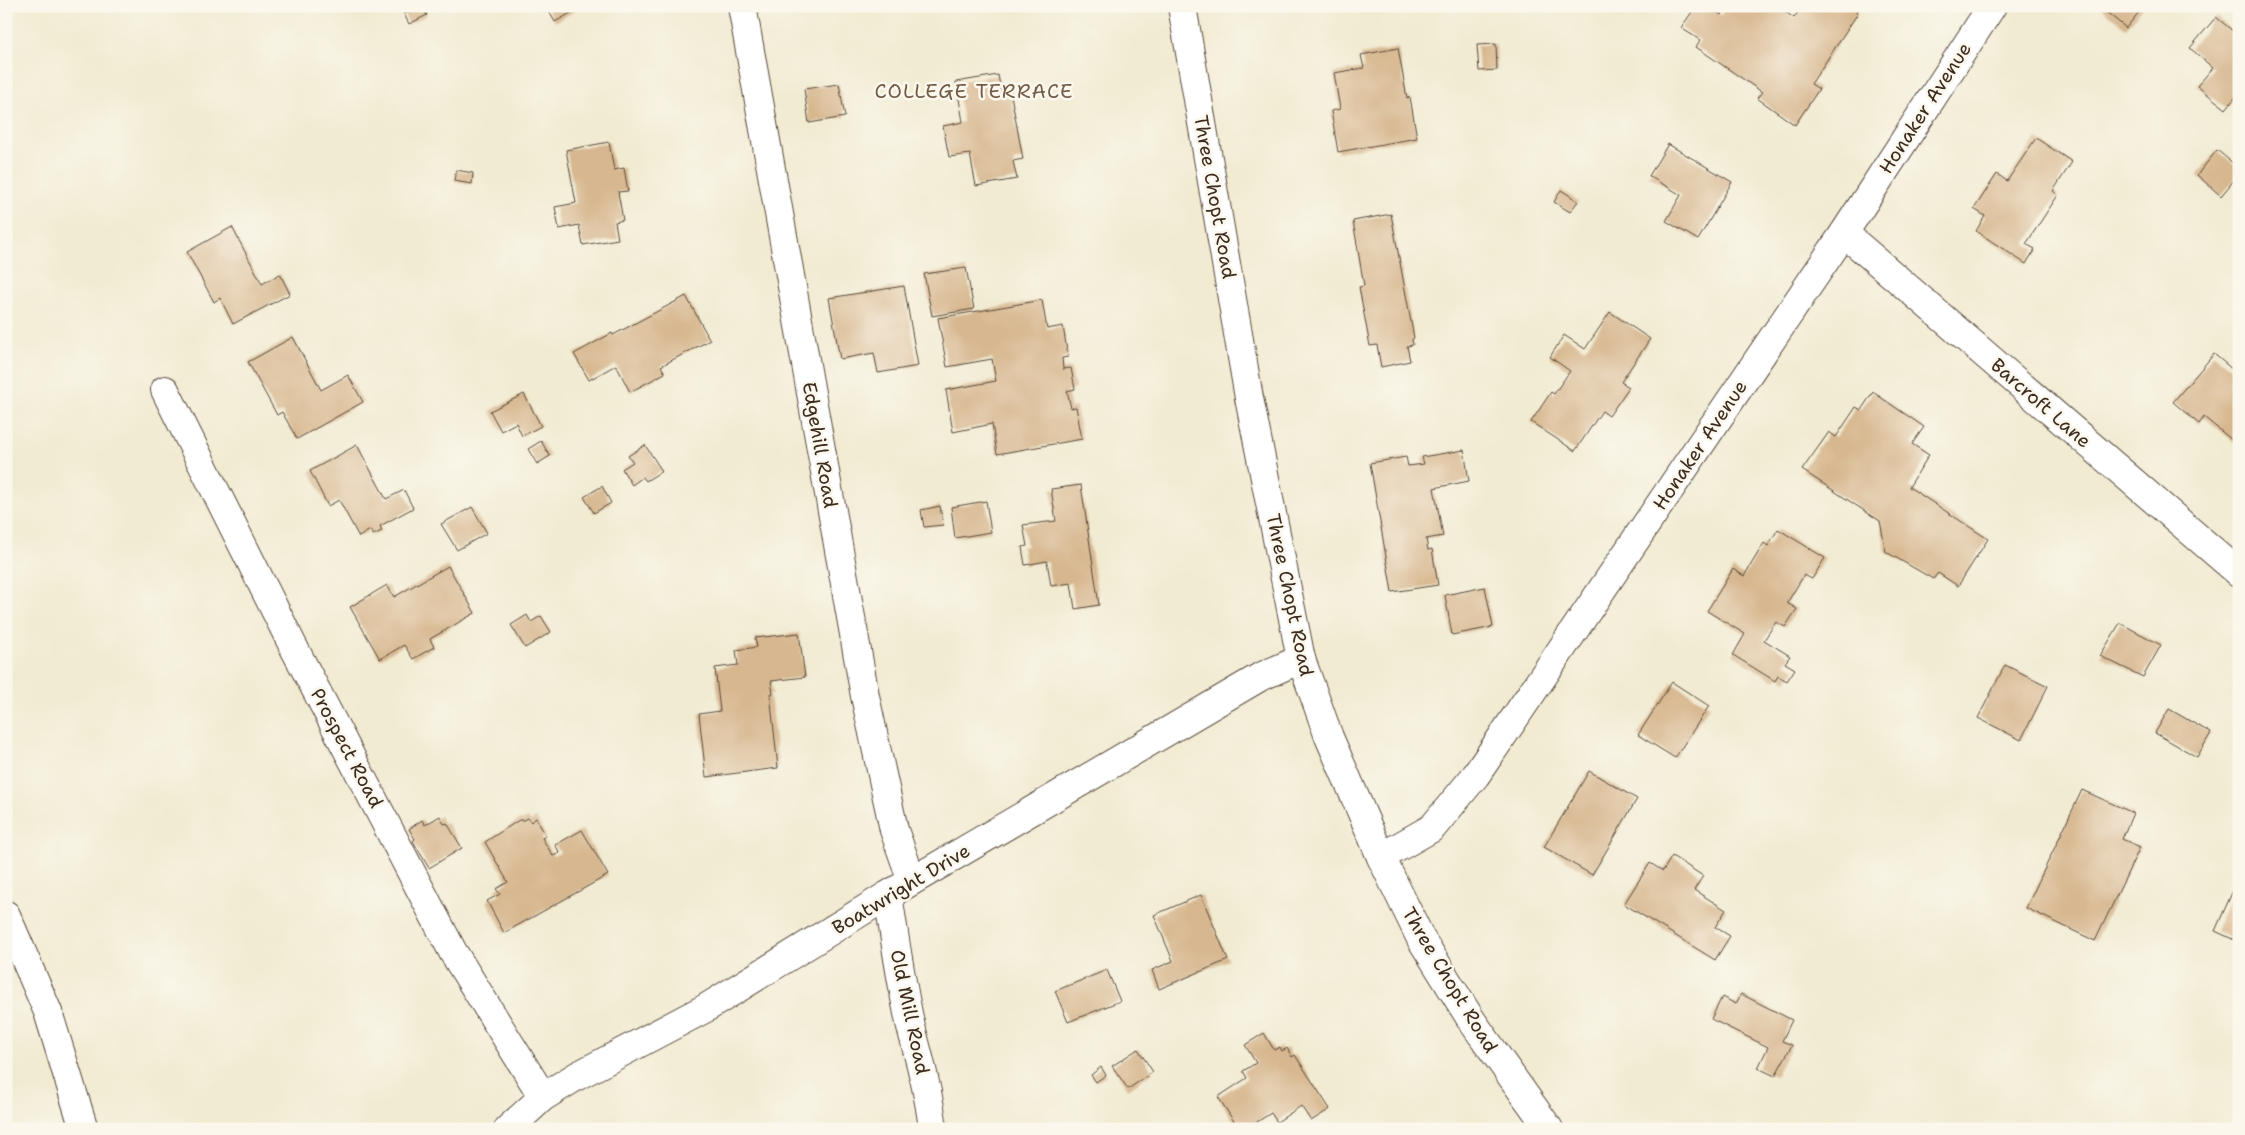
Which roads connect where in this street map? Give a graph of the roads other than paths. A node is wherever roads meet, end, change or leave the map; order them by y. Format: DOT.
graph roads {
  1 [pos="742,6"];
  2 [pos="1182,6"];
  3 [pos="1992,6"];
  4 [pos="1844,234"];
  5 [pos="166,390"];
  6 [pos="2239,572"];
  7 [pos="1301,659"];
  8 [pos="1381,857"];
  9 [pos="912,881"];
  10 [pos="888,895"];
  11 [pos="6,915"];
  12 [pos="543,1097"];
  13 [pos="84,1129"];
  14 [pos="508,1129"];
  15 [pos="933,1129"];
  16 [pos="1548,1129"];
  1 -- 9 [label="street, Edgehill Road"];
  2 -- 7 [label="street, Three Chopt Road"];
  3 -- 4 [label="street, Honaker Avenue"];
  4 -- 6 [label="street, Barcroft Lane"];
  4 -- 8 [label="street, Honaker Avenue"];
  5 -- 12 [label="street, Prospect Road"];
  7 -- 8 [label="street, Three Chopt Road"];
  7 -- 9 [label="street, Boatwright Drive"];
  8 -- 16 [label="street, Three Chopt Road"];
  9 -- 10 [label="street, Boatwright Drive"];
  10 -- 12 [label="street, Boatwright Drive"];
  10 -- 15 [label="street, Old Mill Road"];
  11 -- 13 [label="street"];
  12 -- 14 [label="street, Boatwright Drive"];
}
